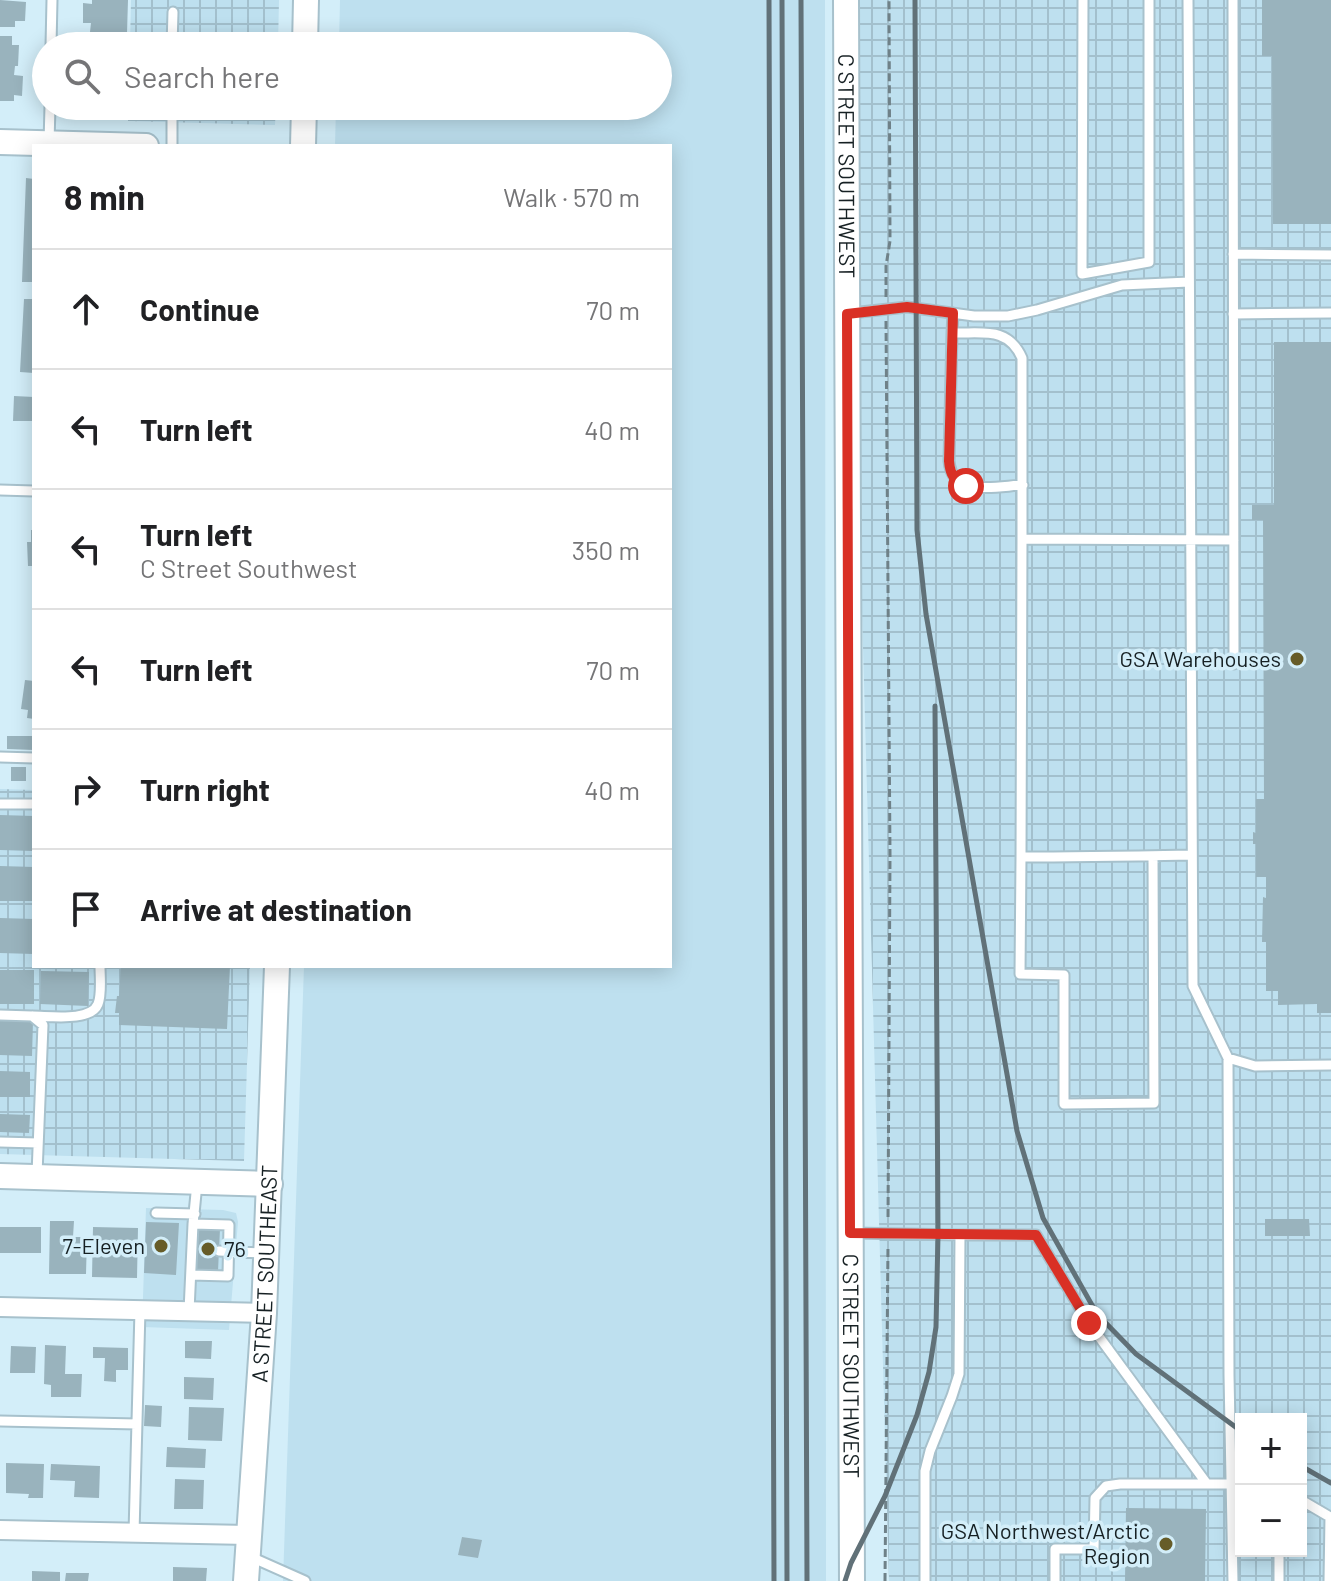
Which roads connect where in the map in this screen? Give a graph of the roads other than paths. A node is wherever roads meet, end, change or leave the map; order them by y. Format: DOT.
graph roads {
  1 [pos="52,0"];
  2 [pos="306,0"];
  3 [pos="846,0"];
  4 [pos="1083,0"];
  5 [pos="1149,0"];
  6 [pos="1188,0"];
  7 [pos="1233,0"];
  8 [pos="173,12"];
  9 [pos="51,32"];
  10 [pos="172,32"];
  11 [pos="305,32"];
  12 [pos="50,120"];
  13 [pos="172,120"];
  14 [pos="304,120"];
  15 [pos="0,142"];
  16 [pos="49,143"];
  17 [pos="73,144"];
  18 [pos="172,144"];
  19 [pos="303,144"];
  20 [pos="1233,254"];
  21 [pos="1331,255"];
  22 [pos="1189,282"];
  23 [pos="953,313"];
  24 [pos="1331,313"];
  25 [pos="847,314"];
  26 [pos="1233,314"];
  27 [pos="952,333"];
  28 [pos="1023,485"];
  29 [pos="0,490"];
  30 [pos="32,491"];
  31 [pos="1022,539"];
  32 [pos="1190,540"];
  33 [pos="1234,540"];
  34 [pos="1234,664"];
  35 [pos="0,757"];
  36 [pos="32,758"];
  37 [pos="0,804"];
  38 [pos="32,804"];
  39 [pos="1192,855"];
  40 [pos="1153,856"];
  41 [pos="1021,857"];
  42 [pos="100,968"];
  43 [pos="277,968"];
  44 [pos="0,1015"];
  45 [pos="32,1016"];
  46 [pos="1228,1058"];
  47 [pos="1331,1065"];
  48 [pos="0,1142"];
  49 [pos="38,1143"];
  50 [pos="0,1176"];
  51 [pos="37,1177"];
  52 [pos="197,1183"];
  53 [pos="270,1184"];
  54 [pos="156,1213"];
  55 [pos="194,1219"];
  56 [pos="850,1233"];
  57 [pos="960,1235"];
  58 [pos="224,1251"];
  59 [pos="267,1254"];
  60 [pos="191,1275"];
  61 [pos="0,1307"];
  62 [pos="140,1310"];
  63 [pos="189,1311"];
  64 [pos="264,1313"];
  65 [pos="0,1421"];
  66 [pos="137,1424"];
  67 [pos="1207,1484"];
  68 [pos="1231,1484"];
  69 [pos="1307,1504"];
  70 [pos="0,1530"];
  71 [pos="134,1533"];
  72 [pos="248,1545"];
  73 [pos="1279,1557"];
  74 [pos="246,1581"];
  75 [pos="305,1581"];
  76 [pos="852,1581"];
  77 [pos="925,1581"];
  78 [pos="1055,1581"];
  79 [pos="1233,1581"];
  80 [pos="1279,1581"];
  81 [pos="1329,1581"];
  1 -- 9 [label="lane"];
  2 -- 11 [label="main road"];
  3 -- 25 [label="main road, C STREET SOUTHWEST"];
  4 -- 5 [label="lane"];
  6 -- 22 [label="lane"];
  7 -- 20 [label="lane"];
  8 -- 10 [label="lane"];
  12 -- 16 [label="lane"];
  13 -- 18 [label="lane"];
  14 -- 19 [label="main road"];
  15 -- 16 [label="main road"];
  16 -- 17 [label="main road"];
  20 -- 21 [label="lane"];
  20 -- 26 [label="lane"];
  22 -- 23 [label="lane"];
  22 -- 32 [label="lane"];
  23 -- 25 [label="lane"];
  23 -- 27 [label="lane"];
  24 -- 26 [label="lane"];
  25 -- 56 [label="main road, C STREET SOUTHWEST"];
  26 -- 33 [label="lane"];
  27 -- 28 [label="lane"];
  27 -- 28 [label="lane"];
  28 -- 31 [label="lane"];
  29 -- 30 [label="lane"];
  31 -- 32 [label="lane"];
  31 -- 41 [label="lane"];
  32 -- 33 [label="lane"];
  32 -- 39 [label="lane"];
  33 -- 34 [label="lane"];
  35 -- 36 [label="lane"];
  37 -- 38 [label="lane"];
  39 -- 40 [label="lane"];
  39 -- 46 [label="lane"];
  40 -- 41 [label="lane"];
  40 -- 41 [label="lane"];
  42 -- 45 [label="lane"];
  43 -- 53 [label="main road, A STREET SOUTHEAST"];
  44 -- 45 [label="lane"];
  45 -- 49 [label="lane"];
  46 -- 47 [label="lane"];
  46 -- 68 [label="lane"];
  48 -- 49 [label="lane"];
  49 -- 51 [label="lane"];
  50 -- 51 [label="main road"];
  51 -- 52 [label="main road"];
  52 -- 53 [label="main road"];
  52 -- 55 [label="lane"];
  53 -- 59 [label="main road, A STREET SOUTHEAST"];
  54 -- 55 [label="lane"];
  55 -- 58 [label="lane"];
  55 -- 60 [label="lane"];
  56 -- 57 [label="lane"];
  56 -- 76 [label="main road, C STREET SOUTHWEST"];
  57 -- 67 [label="lane"];
  57 -- 77 [label="lane"];
  58 -- 59 [label="lane"];
  58 -- 60 [label="lane"];
  59 -- 64 [label="main road, A STREET SOUTHEAST"];
  60 -- 63 [label="lane"];
  61 -- 62 [label="street"];
  62 -- 63 [label="street"];
  62 -- 66 [label="lane"];
  63 -- 64 [label="street"];
  64 -- 72 [label="main road, A STREET SOUTHEAST"];
  65 -- 66 [label="lane"];
  66 -- 71 [label="lane"];
  67 -- 68 [label="lane"];
  67 -- 78 [label="lane"];
  68 -- 79 [label="lane"];
  69 -- 81 [label="lane"];
  70 -- 71 [label="street"];
  71 -- 72 [label="street"];
  72 -- 74 [label="main road, A STREET SOUTHEAST"];
  72 -- 75 [label="lane"];
  73 -- 80 [label="lane"];
}
